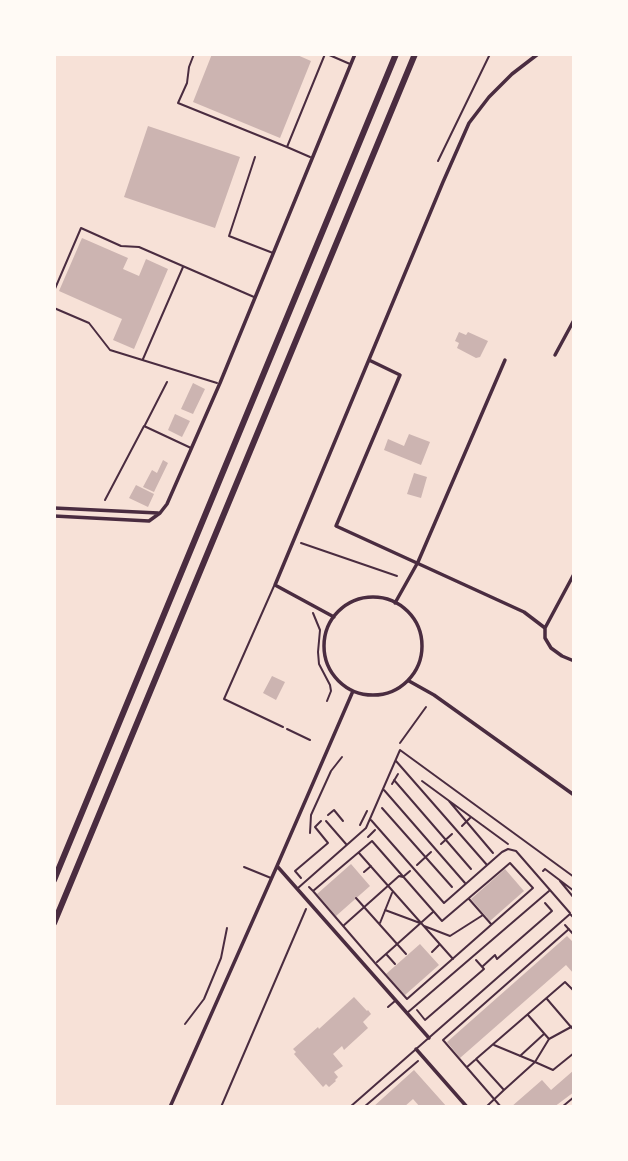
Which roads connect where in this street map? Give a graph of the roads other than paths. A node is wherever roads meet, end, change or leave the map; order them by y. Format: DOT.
graph roads {
  1 [pos="194,54"];
  2 [pos="326,54"];
  3 [pos="355,54"];
  4 [pos="396,54"];
  5 [pos="415,54"];
  6 [pos="538,54"];
  7 [pos="351,64"];
  8 [pos="288,147"];
  9 [pos="255,157"];
  10 [pos="312,158"];
  11 [pos="273,253"];
  12 [pos="183,266"];
  13 [pos="54,291"];
  14 [pos="255,298"];
  15 [pos="54,308"];
  16 [pos="574,320"];
  17 [pos="555,355"];
  18 [pos="143,360"];
  19 [pos="369,360"];
  20 [pos="505,360"];
  21 [pos="167,382"];
  22 [pos="220,383"];
  23 [pos="144,426"];
  24 [pos="192,449"];
  25 [pos="105,500"];
  26 [pos="54,508"];
  27 [pos="160,513"];
  28 [pos="54,516"];
  29 [pos="418,562"];
  30 [pos="574,574"];
  31 [pos="275,585"];
  32 [pos="395,603"];
  33 [pos="334,617"];
  34 [pos="545,628"];
  35 [pos="574,661"];
  36 [pos="409,681"];
  37 [pos="354,691"];
  38 [pos="283,727"];
  39 [pos="396,761"];
  40 [pos="383,789"];
  41 [pos="574,795"];
  42 [pos="370,819"];
  43 [pos="326,821"];
  44 [pos="347,845"];
  45 [pos="487,865"];
  46 [pos="277,866"];
  47 [pos="244,867"];
  48 [pos="574,877"];
  49 [pos="272,879"];
  50 [pos="54,880"];
  51 [pos="466,884"];
  52 [pos="297,888"];
  53 [pos="550,890"];
  54 [pos="570,914"];
  55 [pos="574,918"];
  56 [pos="54,922"];
  57 [pos="396,1000"];
  58 [pos="388,1007"];
  59 [pos="407,1013"];
  60 [pos="429,1038"];
  61 [pos="416,1049"];
  62 [pos="170,1107"];
  63 [pos="350,1107"];
  64 [pos="467,1107"];
  1 -- 8 [label="lane"];
  2 -- 7 [label="lane"];
  2 -- 8 [label="lane"];
  3 -- 7 [label="street"];
  4 -- 50 [label="highway"];
  5 -- 56 [label="highway"];
  6 -- 19 [label="street"];
  7 -- 10 [label="street"];
  8 -- 10 [label="lane"];
  9 -- 11 [label="lane"];
  10 -- 11 [label="street"];
  11 -- 14 [label="street"];
  12 -- 13 [label="lane"];
  12 -- 14 [label="lane"];
  12 -- 18 [label="lane"];
  14 -- 22 [label="street"];
  15 -- 18 [label="lane"];
  16 -- 17 [label="street"];
  18 -- 22 [label="lane"];
  19 -- 29 [label="street"];
  19 -- 31 [label="street"];
  20 -- 29 [label="street"];
  21 -- 23 [label="lane"];
  22 -- 24 [label="street"];
  23 -- 24 [label="lane"];
  23 -- 25 [label="lane"];
  24 -- 27 [label="street"];
  26 -- 27 [label="street"];
  27 -- 28 [label="street"];
  29 -- 32 [label="street"];
  29 -- 34 [label="street"];
  30 -- 34 [label="street"];
  31 -- 33 [label="street"];
  31 -- 38 [label="lane"];
  32 -- 33 [label="street"];
  32 -- 36 [label="street"];
  33 -- 37 [label="street"];
  34 -- 35 [label="street"];
  36 -- 37 [label="street"];
  36 -- 41 [label="street"];
  37 -- 46 [label="street"];
  39 -- 40 [label="lane"];
  39 -- 45 [label="lane"];
  39 -- 48 [label="lane"];
  40 -- 42 [label="lane"];
  40 -- 51 [label="lane"];
  42 -- 44 [label="lane"];
  42 -- 51 [label="lane"];
  43 -- 44 [label="lane"];
  44 -- 52 [label="lane"];
  45 -- 51 [label="lane"];
  45 -- 53 [label="lane"];
  46 -- 49 [label="street"];
  46 -- 52 [label="street"];
  47 -- 49 [label="lane"];
  49 -- 62 [label="street"];
  52 -- 57 [label="street"];
  53 -- 54 [label="lane"];
  53 -- 59 [label="lane"];
  54 -- 55 [label="lane"];
  54 -- 60 [label="lane"];
  57 -- 58 [label="lane"];
  57 -- 59 [label="street"];
  59 -- 60 [label="street"];
  60 -- 61 [label="lane"];
  61 -- 63 [label="lane"];
  61 -- 64 [label="street"];
}
